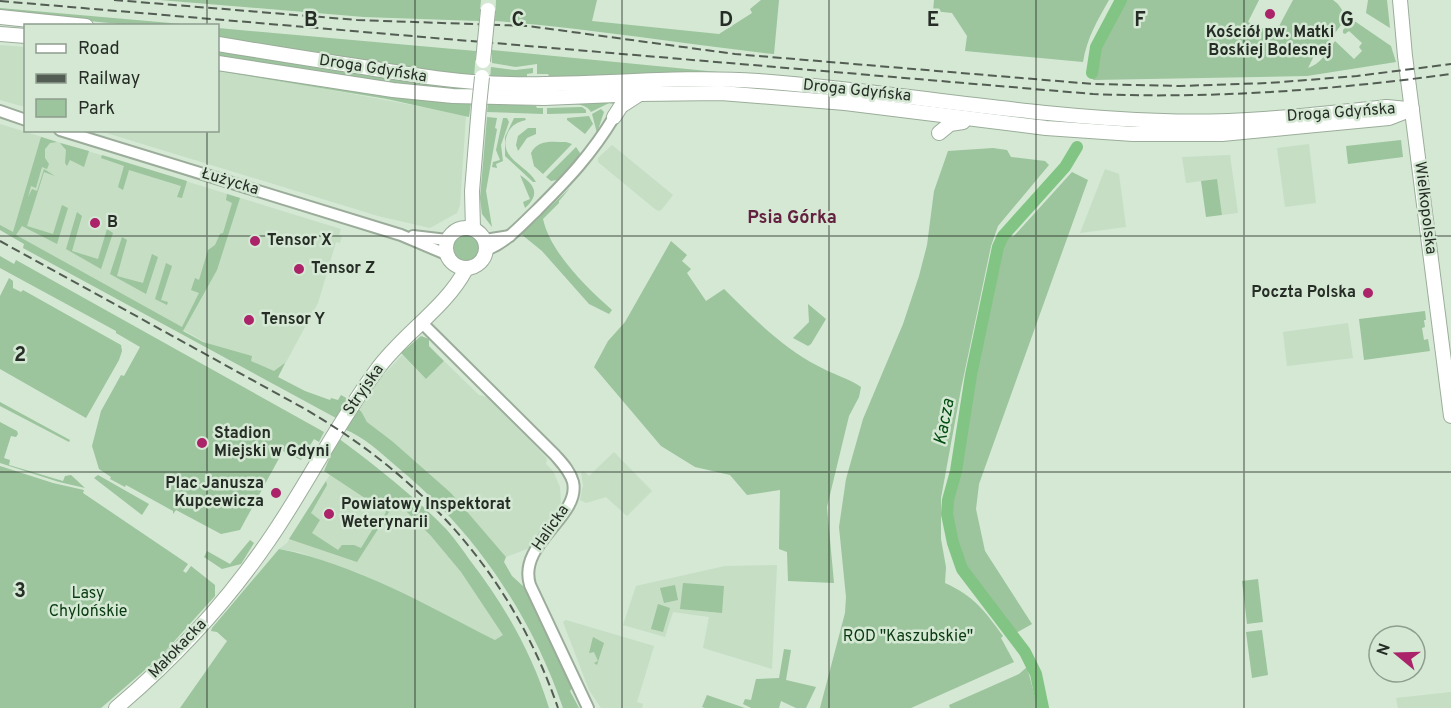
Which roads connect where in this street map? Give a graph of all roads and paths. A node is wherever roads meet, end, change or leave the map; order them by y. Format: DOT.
graph roads {
  1 [pos="1401,0"];
  2 [pos="488,5"];
  3 [pos="0,17"];
  4 [pos="67,24"];
  5 [pos="0,34"];
  6 [pos="24,36"];
  7 [pos="219,45"];
  8 [pos="219,63"];
  9 [pos="640,94"];
  10 [pos="1412,109"];
  11 [pos="0,111"];
  12 [pos="614,117"];
  13 [pos="24,119"];
  14 [pos="978,120"];
  15 [pos="66,132"];
  16 [pos="939,134"];
  17 [pos="467,228"];
  18 [pos="485,245"];
  19 [pos="446,247"];
  20 [pos="461,268"];
  21 [pos="422,322"];
  22 [pos="1451,416"];
  23 [pos="236,586"];
  24 [pos="116,708"];
  25 [pos="588,708"];
  1 -- 10 [label="main road, Wielkopolska"];
  2 -- 17 [label="main road, bridge"];
  3 -- 4 [label="main road"];
  5 -- 6 [label="main road"];
  7 -- 10 [label="main road, Droga Gdyńska"];
  8 -- 9 [label="main road, Droga Gdyńska"];
  9 -- 12 [label="main road"];
  9 -- 14 [label="main road, Droga Gdyńska"];
  10 -- 14 [label="main road, Droga Gdyńska"];
  10 -- 22 [label="main road, Wielkopolska"];
  11 -- 13 [label="street"];
  12 -- 18 [label="street"];
  14 -- 16 [label="main road"];
  15 -- 19 [label="street, Łużycka"];
  17 -- 18 [label="main road"];
  17 -- 19 [label="main road"];
  18 -- 20 [label="main road"];
  19 -- 20 [label="main road"];
  20 -- 21 [label="main road, Stryjska"];
  21 -- 23 [label="main road, Stryjska"];
  21 -- 25 [label="street, Halicka"];
  23 -- 24 [label="main road, Małokacka"];
}
